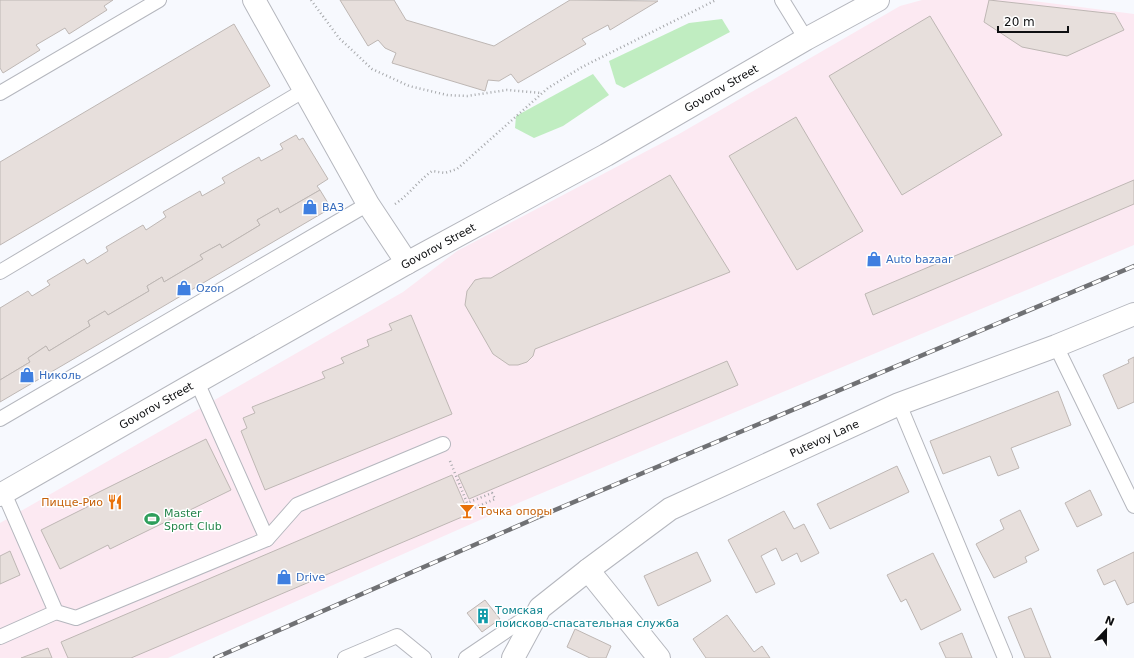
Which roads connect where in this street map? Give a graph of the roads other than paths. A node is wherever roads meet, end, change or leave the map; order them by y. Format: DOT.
graph roads {
  1 [pos="159,0"];
  2 [pos="254,0"];
  3 [pos="782,0"];
  4 [pos="878,0"];
  5 [pos="806,39"];
  6 [pos="304,91"];
  7 [pos="0,93"];
  8 [pos="372,210"];
  9 [pos="407,264"];
  10 [pos="0,272"];
  11 [pos="1134,314"];
  12 [pos="1056,346"];
  13 [pos="197,382"];
  14 [pos="899,404"];
  15 [pos="0,419"];
  16 [pos="443,444"];
  17 [pos="2,494"];
  18 [pos="1134,506"];
  19 [pos="267,539"];
  20 [pos="588,570"];
  21 [pos="540,608"];
  22 [pos="56,612"];
  23 [pos="0,637"];
  24 [pos="345,658"];
  25 [pos="424,658"];
  26 [pos="466,658"];
  27 [pos="514,658"];
  28 [pos="659,658"];
  29 [pos="1005,658"];
  1 -- 7 [label="lane"];
  2 -- 6 [label="street"];
  3 -- 5 [label="lane"];
  4 -- 5 [label="street, Govorov Street"];
  5 -- 9 [label="street, Govorov Street"];
  6 -- 8 [label="street"];
  6 -- 10 [label="lane"];
  8 -- 9 [label="street"];
  8 -- 15 [label="lane"];
  9 -- 13 [label="street, Govorov Street"];
  11 -- 12 [label="street, Putevoy Lane"];
  12 -- 14 [label="street, Putevoy Lane"];
  12 -- 18 [label="lane"];
  13 -- 17 [label="street, Govorov Street"];
  13 -- 19 [label="lane"];
  14 -- 20 [label="street, Putevoy Lane"];
  14 -- 29 [label="lane"];
  16 -- 19 [label="lane"];
  17 -- 22 [label="lane"];
  19 -- 22 [label="lane"];
  20 -- 21 [label="street, Putevoy Lane"];
  20 -- 28 [label="street"];
  21 -- 26 [label="lane"];
  21 -- 27 [label="street"];
  22 -- 23 [label="lane"];
  24 -- 25 [label="lane"];
}
